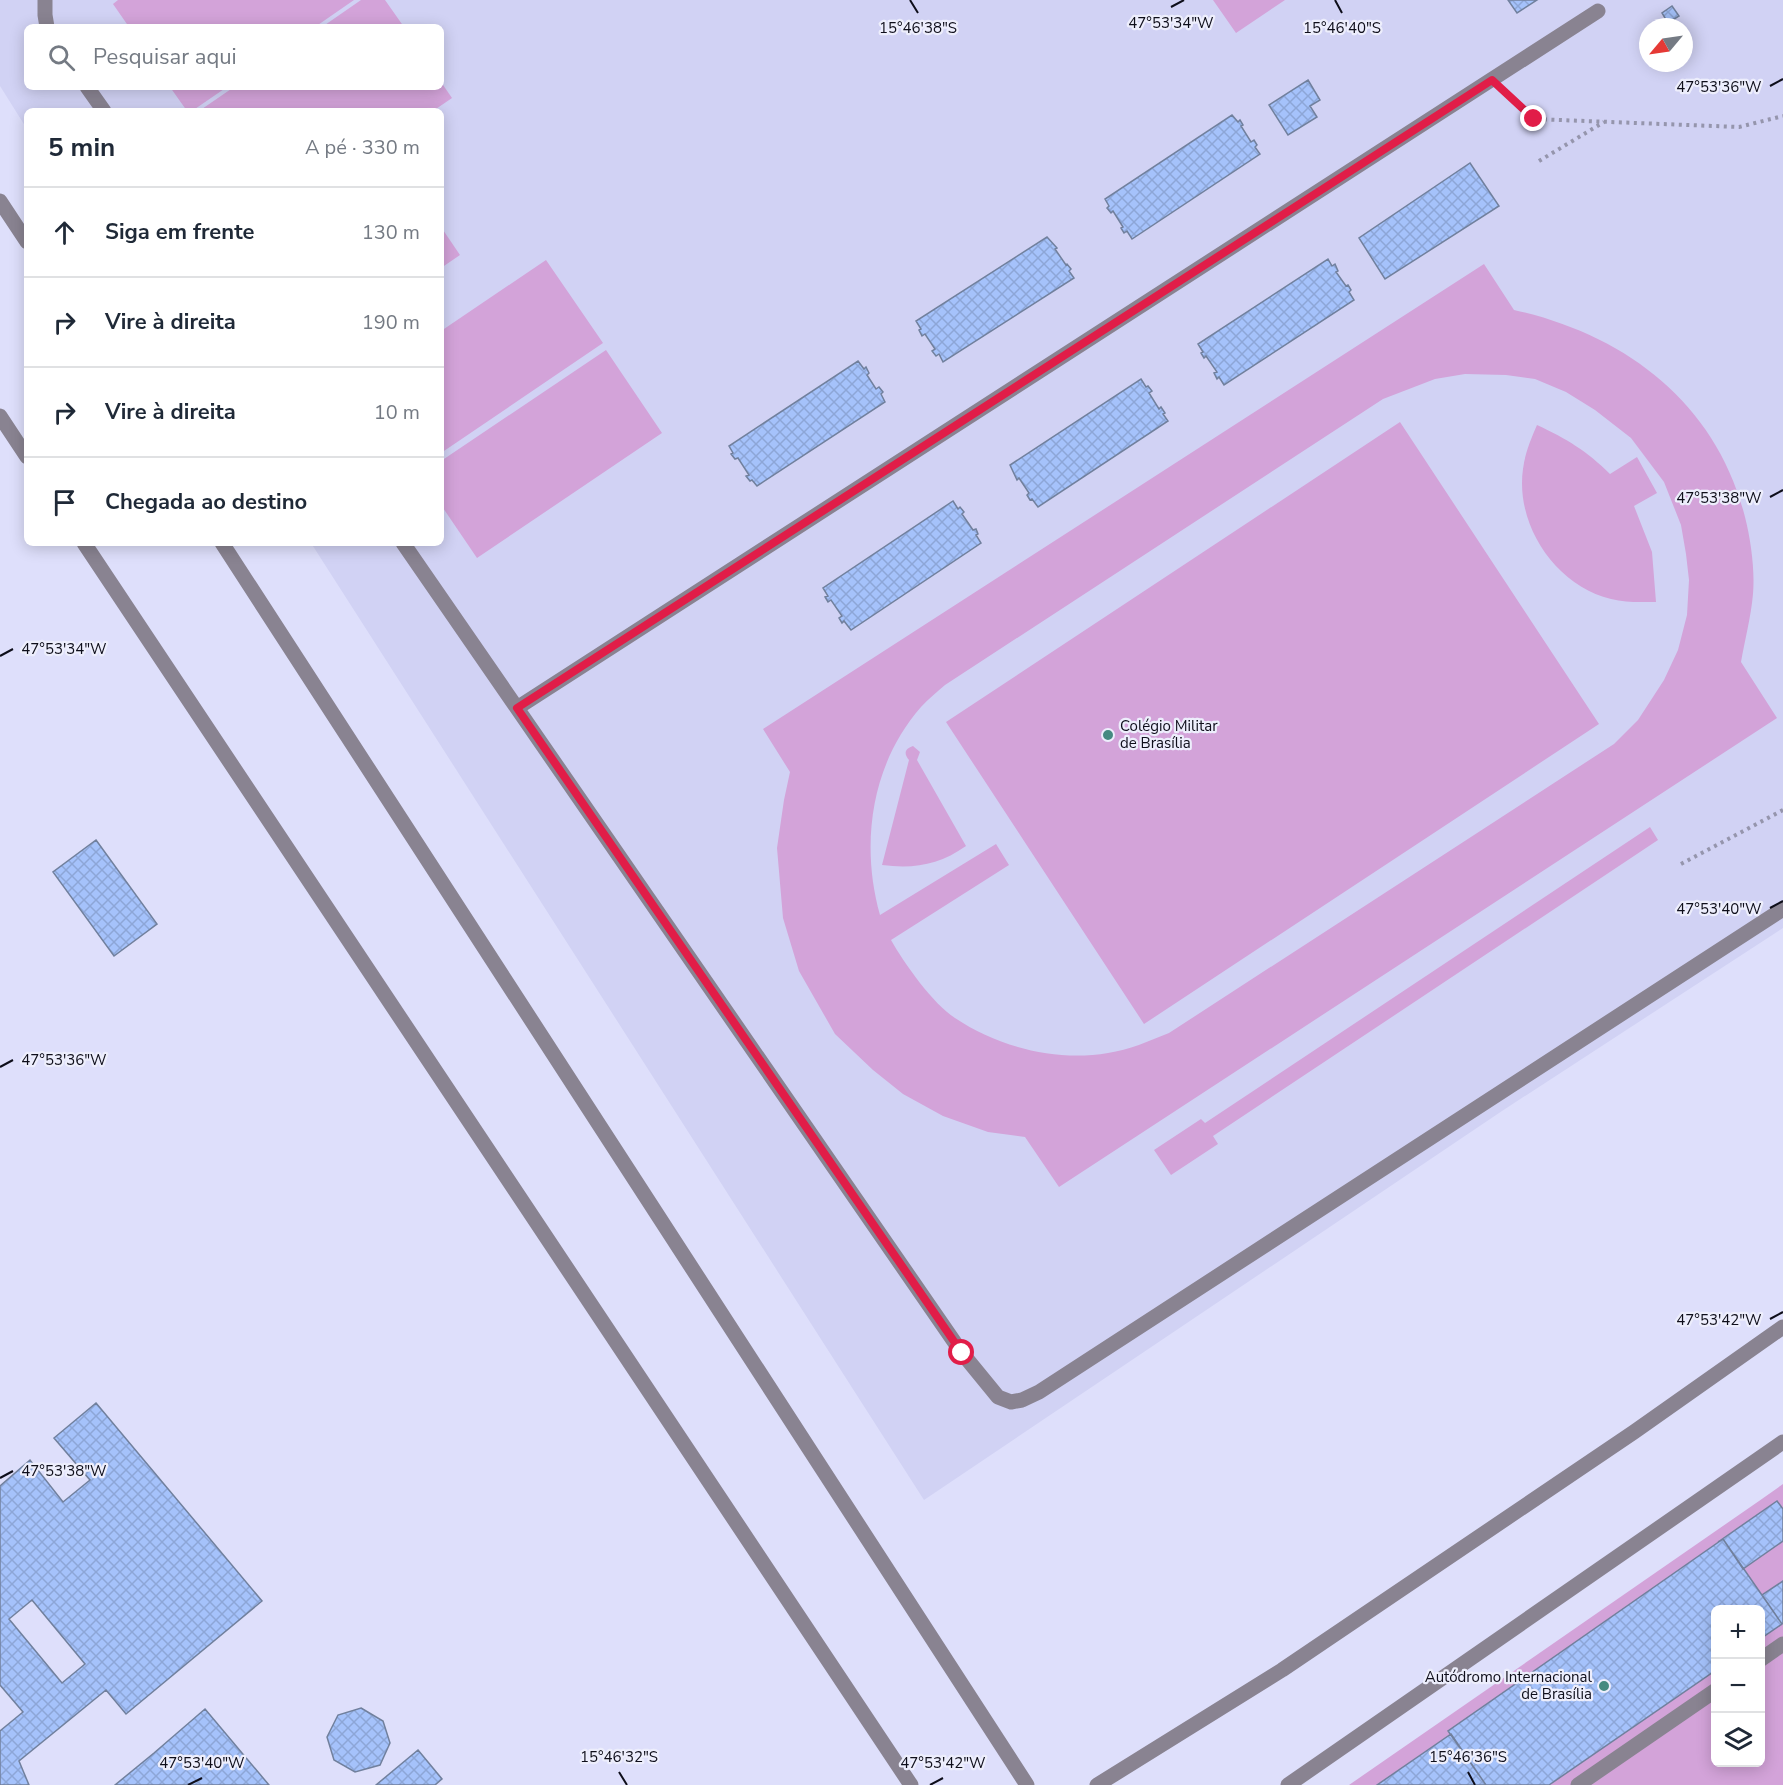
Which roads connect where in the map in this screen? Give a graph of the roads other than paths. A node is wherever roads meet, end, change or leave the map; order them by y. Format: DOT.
graph roads {
  1 [pos="45,0"];
  2 [pos="1598,11"];
  3 [pos="46,24"];
  4 [pos="89,90"];
  5 [pos="102,108"];
  6 [pos="0,201"];
  7 [pos="24,238"];
  8 [pos="0,416"];
  9 [pos="24,452"];
  10 [pos="86,546"];
  11 [pos="224,546"];
  12 [pos="405,546"];
  13 [pos="517,708"];
  14 [pos="1783,909"];
  15 [pos="1783,1327"];
  16 [pos="1783,1442"];
  17 [pos="1783,1644"];
  18 [pos="1762,1659"];
  19 [pos="1711,1693"];
  20 [pos="911,1785"];
  21 [pos="1027,1785"];
  22 [pos="1097,1785"];
  23 [pos="1288,1785"];
  24 [pos="1578,1785"];
  1 -- 3 [label="street"];
  2 -- 13 [label="street"];
  4 -- 5 [label="street"];
  6 -- 7 [label="street"];
  8 -- 9 [label="street"];
  10 -- 20 [label="street"];
  11 -- 21 [label="street"];
  12 -- 13 [label="street"];
  13 -- 14 [label="street"];
  15 -- 22 [label="street"];
  16 -- 23 [label="street"];
  17 -- 18 [label="street"];
  19 -- 24 [label="street"];
}
